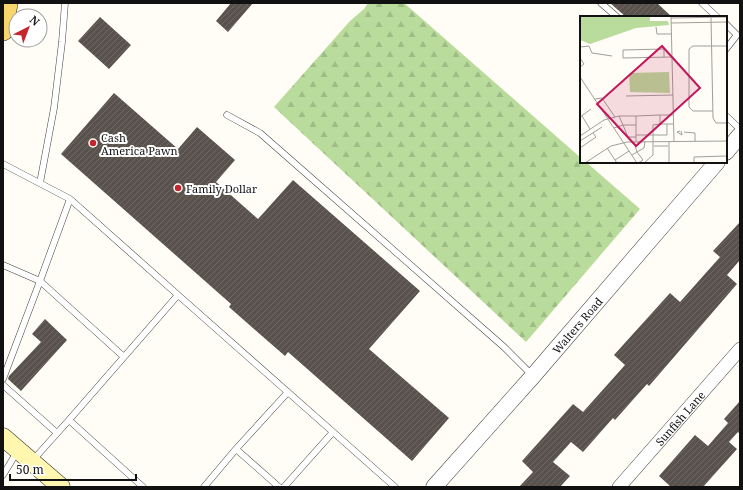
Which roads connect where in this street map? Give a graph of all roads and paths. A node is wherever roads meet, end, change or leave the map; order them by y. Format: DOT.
graph roads {
  1 [pos="7,3"];
  2 [pos="65,3"];
  3 [pos="601,3"];
  4 [pos="702,3"];
  5 [pos="616,16"];
  6 [pos="717,16"];
  7 [pos="727,25"];
  8 [pos="3,30"];
  9 [pos="727,47"];
  10 [pos="227,115"];
  11 [pos="727,117"];
  12 [pos="740,129"];
  13 [pos="740,135"];
  14 [pos="727,151"];
  15 [pos="716,163"];
  16 [pos="3,164"];
  17 [pos="40,183"];
  18 [pos="70,199"];
  19 [pos="3,265"];
  20 [pos="40,281"];
  21 [pos="178,295"];
  22 [pos="740,349"];
  23 [pos="124,357"];
  24 [pos="533,376"];
  25 [pos="3,380"];
  26 [pos="3,385"];
  27 [pos="288,392"];
  28 [pos="69,420"];
  29 [pos="333,432"];
  30 [pos="57,433"];
  31 [pos="3,437"];
  32 [pos="19,449"];
  33 [pos="236,450"];
  34 [pos="32,461"];
  35 [pos="3,475"];
  36 [pos="62,487"];
  37 [pos="143,487"];
  38 [pos="204,487"];
  39 [pos="279,487"];
  40 [pos="284,487"];
  41 [pos="395,487"];
  42 [pos="434,487"];
  43 [pos="619,487"];
  1 -- 8 [label="main road"];
  2 -- 17 [label="lane"];
  3 -- 5 [label="lane"];
  4 -- 6 [label="lane"];
  7 -- 9 [label="lane"];
  10 -- 24 [label="lane"];
  11 -- 12 [label="lane"];
  13 -- 14 [label="street"];
  15 -- 24 [label="street, Walters Road"];
  16 -- 17 [label="lane"];
  17 -- 18 [label="lane"];
  18 -- 20 [label="lane"];
  18 -- 21 [label="lane"];
  19 -- 20 [label="lane"];
  20 -- 23 [label="lane"];
  20 -- 25 [label="lane"];
  21 -- 23 [label="lane"];
  21 -- 27 [label="lane"];
  22 -- 43 [label="street, Sunfish Lane"];
  23 -- 28 [label="lane"];
  24 -- 42 [label="street, Walters Road"];
  26 -- 30 [label="lane"];
  27 -- 29 [label="lane"];
  27 -- 33 [label="lane"];
  28 -- 30 [label="lane"];
  28 -- 37 [label="lane"];
  29 -- 40 [label="lane"];
  29 -- 41 [label="lane"];
  30 -- 34 [label="lane"];
  31 -- 32 [label="main road"];
  32 -- 34 [label="main road"];
  32 -- 35 [label="lane"];
  33 -- 38 [label="lane"];
  33 -- 39 [label="lane"];
  34 -- 36 [label="main road"];
}
